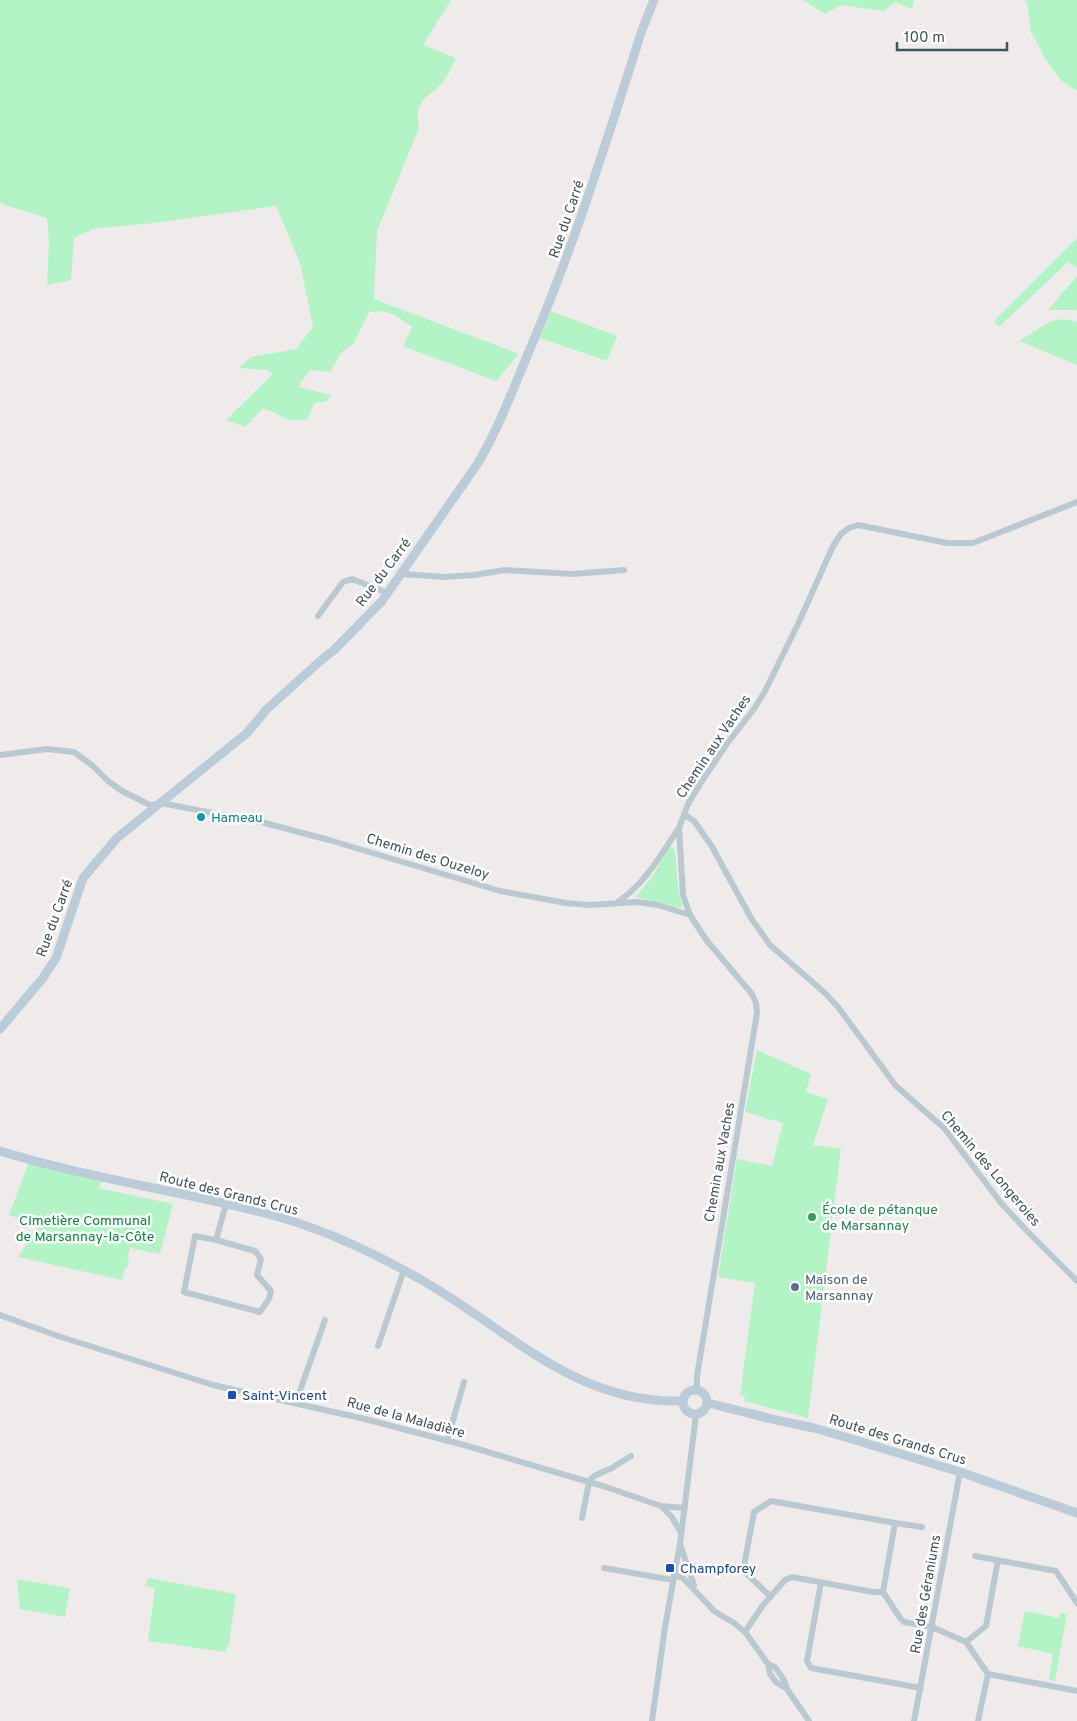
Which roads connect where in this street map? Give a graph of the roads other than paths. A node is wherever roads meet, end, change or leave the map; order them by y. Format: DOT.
graph roads {
  1 [pos="654,0"];
  2 [pos="1077,502"];
  3 [pos="624,570"];
  4 [pos="403,574"];
  5 [pos="388,592"];
  6 [pos="318,616"];
  7 [pos="0,755"];
  8 [pos="161,803"];
  9 [pos="684,814"];
  10 [pos="679,828"];
  11 [pos="617,903"];
  12 [pos="690,915"];
  13 [pos="0,1029"];
  14 [pos="0,1151"];
  15 [pos="226,1204"];
  16 [pos="216,1240"];
  17 [pos="404,1270"];
  18 [pos="1077,1281"];
  19 [pos="0,1315"];
  20 [pos="325,1320"];
  21 [pos="378,1346"];
  22 [pos="464,1382"];
  23 [pos="697,1390"];
  24 [pos="682,1401"];
  25 [pos="296,1402"];
  26 [pos="708,1403"];
  27 [pos="696,1414"];
  28 [pos="447,1441"];
  29 [pos="631,1456"];
  30 [pos="960,1472"];
  31 [pos="589,1482"];
  32 [pos="661,1506"];
  33 [pos="684,1512"];
  34 [pos="1077,1513"];
  35 [pos="672,1517"];
  36 [pos="582,1518"];
  37 [pos="895,1523"];
  38 [pos="922,1527"];
  39 [pos="681,1534"];
  40 [pos="680,1544"];
  41 [pos="975,1556"];
  42 [pos="998,1560"];
  43 [pos="686,1564"];
  44 [pos="676,1567"];
  45 [pos="604,1568"];
  46 [pos="674,1578"];
  47 [pos="821,1582"];
  48 [pos="696,1591"];
  49 [pos="883,1592"];
  50 [pos="771,1597"];
  51 [pos="1077,1603"];
  52 [pos="932,1627"];
  53 [pos="745,1632"];
  54 [pos="966,1642"];
  55 [pos="988,1674"];
  56 [pos="921,1688"];
  57 [pos="1077,1691"];
  58 [pos="652,1721"];
  59 [pos="809,1721"];
  60 [pos="914,1721"];
  61 [pos="978,1721"];
  1 -- 4 [label="main road, Rue du Carré"];
  2 -- 9 [label="street, Chemin aux Vaches"];
  3 -- 4 [label="street"];
  4 -- 5 [label="main road, Rue du Carré"];
  5 -- 6 [label="street"];
  5 -- 8 [label="main road, Rue du Carré"];
  7 -- 8 [label="street, Chemin des Ouzeloy"];
  8 -- 11 [label="street, Chemin des Ouzeloy"];
  8 -- 13 [label="main road, Rue du Carré"];
  9 -- 10 [label="street, Chemin aux Vaches"];
  9 -- 18 [label="street, Chemin des Longeroies"];
  10 -- 11 [label="street"];
  10 -- 12 [label="street, Chemin aux Vaches"];
  11 -- 12 [label="street, Chemin des Ouzeloy"];
  12 -- 23 [label="street, Chemin aux Vaches"];
  14 -- 15 [label="main road, Route des Grands Crus"];
  15 -- 16 [label="street"];
  15 -- 17 [label="main road, Route des Grands Crus"];
  16 -- 16 [label="street"];
  17 -- 21 [label="street"];
  17 -- 24 [label="main road, Route des Grands Crus"];
  19 -- 25 [label="street, Rue de la Maladière"];
  20 -- 25 [label="street"];
  22 -- 28 [label="street"];
  23 -- 24 [label="main road"];
  23 -- 26 [label="main road"];
  24 -- 27 [label="main road"];
  25 -- 28 [label="street, Rue de la Maladière"];
  26 -- 27 [label="main road"];
  26 -- 30 [label="main road, Route des Grands Crus"];
  27 -- 33 [label="street"];
  28 -- 31 [label="street, Rue de la Maladière"];
  29 -- 31 [label="street"];
  30 -- 34 [label="main road, Route des Grands Crus"];
  30 -- 52 [label="street, Rue des Géraniums"];
  31 -- 32 [label="street, Rue de la Maladière"];
  31 -- 36 [label="street"];
  32 -- 33 [label="street, Rue de la Maladière"];
  32 -- 35 [label="street, Rue de la Maladière"];
  33 -- 35 [label="street"];
  33 -- 39 [label="street"];
  35 -- 39 [label="street, Rue de la Maladière"];
  37 -- 38 [label="street"];
  37 -- 49 [label="street"];
  37 -- 50 [label="street"];
  39 -- 40 [label="street"];
  40 -- 43 [label="street"];
  40 -- 44 [label="street"];
  41 -- 42 [label="street"];
  42 -- 51 [label="street"];
  42 -- 54 [label="street"];
  43 -- 44 [label="street"];
  43 -- 48 [label="street"];
  44 -- 46 [label="street"];
  45 -- 46 [label="street"];
  46 -- 48 [label="street"];
  46 -- 58 [label="street"];
  47 -- 49 [label="street"];
  47 -- 50 [label="street"];
  47 -- 56 [label="street"];
  48 -- 53 [label="street"];
  49 -- 52 [label="street"];
  50 -- 53 [label="street"];
  52 -- 54 [label="street"];
  52 -- 56 [label="street, Rue des Géraniums"];
  53 -- 59 [label="street"];
  54 -- 55 [label="street"];
  55 -- 57 [label="street"];
  55 -- 61 [label="street"];
  56 -- 60 [label="street, Rue des Géraniums"];
}
